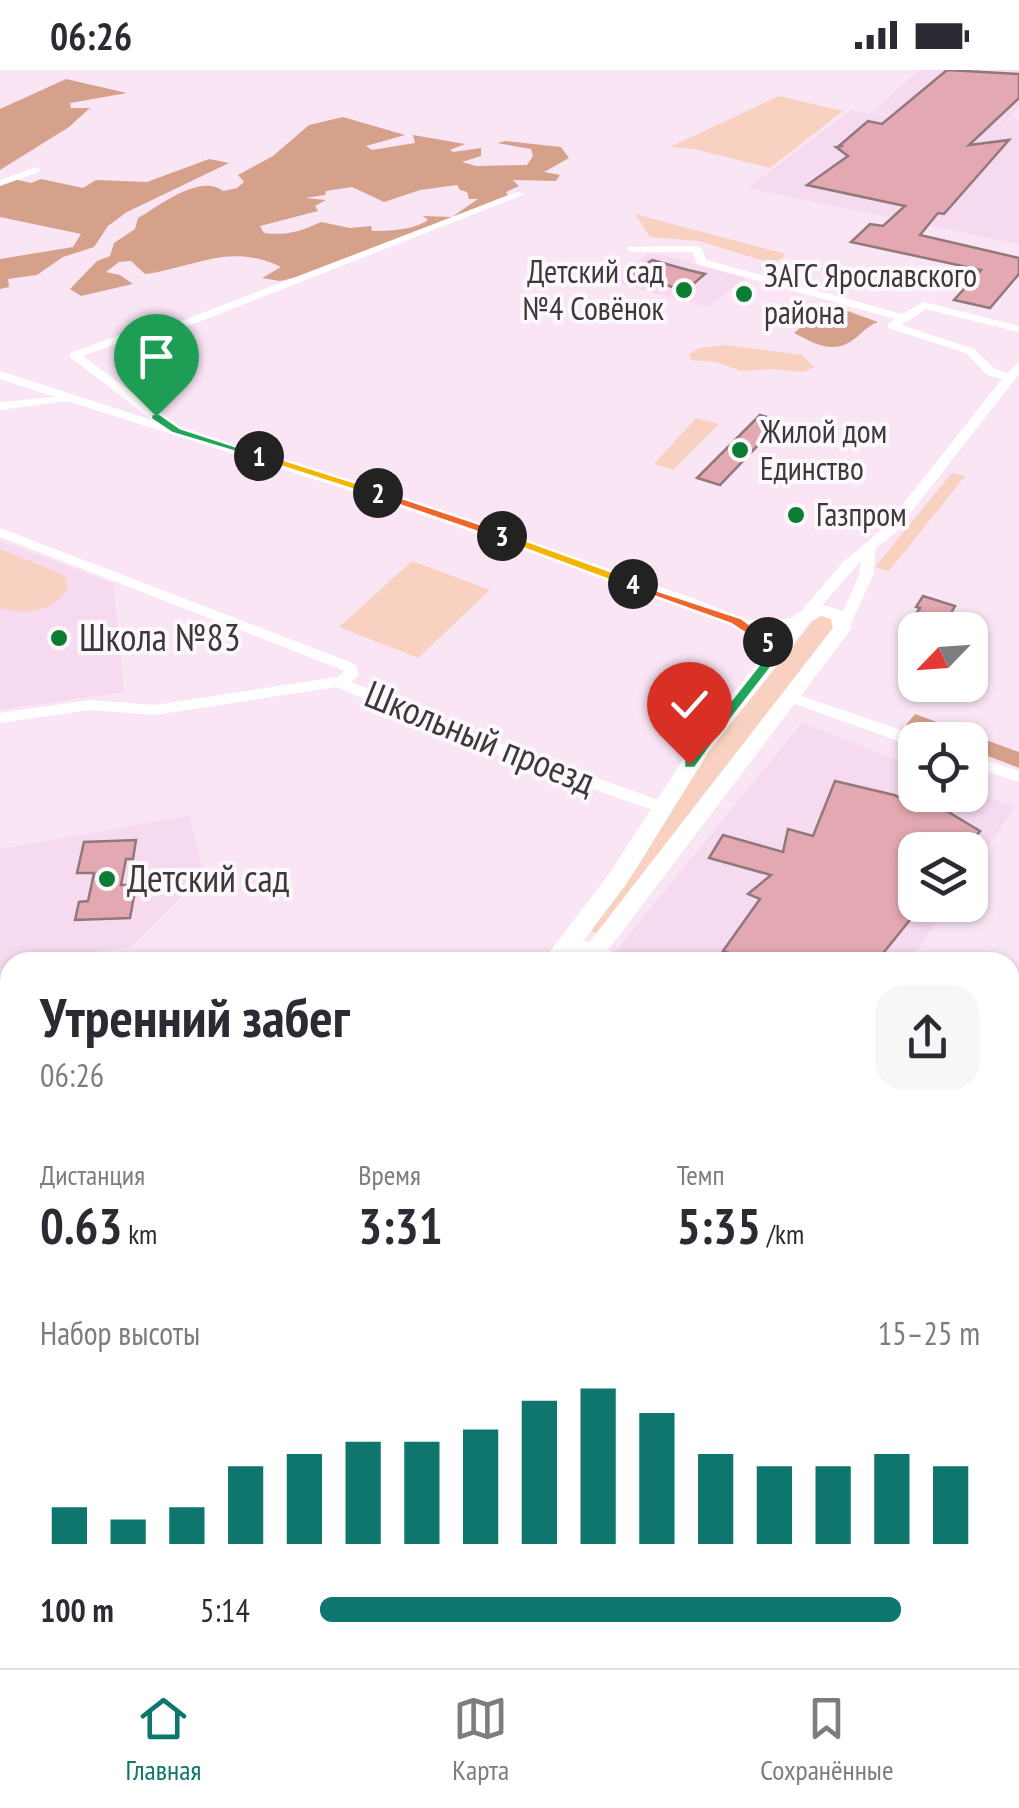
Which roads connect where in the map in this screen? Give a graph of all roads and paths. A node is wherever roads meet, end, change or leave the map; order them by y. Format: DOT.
graph roads {
  1 [pos="36,170"];
  2 [pos="0,183"];
  3 [pos="520,194"];
  4 [pos="632,249"];
  5 [pos="903,318"];
  6 [pos="1019,329"];
  7 [pos="1019,366"];
  8 [pos="0,375"];
  9 [pos="1010,378"];
  10 [pos="82,389"];
  11 [pos="0,406"];
  12 [pos="176,430"];
  13 [pos="0,532"];
  14 [pos="870,549"];
  15 [pos="803,618"];
  16 [pos="736,621"];
  17 [pos="843,628"];
  18 [pos="776,652"];
  19 [pos="341,682"];
  20 [pos="793,698"];
  21 [pos="0,718"];
  22 [pos="898,735"];
  23 [pos="988,766"];
  24 [pos="1019,777"];
  25 [pos="661,807"];
  26 [pos="628,864"];
  27 [pos="653,877"];
  28 [pos="570,942"];
  29 [pos="562,952"];
  30 [pos="582,952"];
  31 [pos="595,952"];
  1 -- 2 [label="street"];
  3 -- 10 [label="street"];
  4 -- 5 [label="street"];
  5 -- 6 [label="street"];
  5 -- 9 [label="street"];
  7 -- 9 [label="street"];
  8 -- 10 [label="street"];
  9 -- 14 [label="street"];
  10 -- 11 [label="street"];
  10 -- 12 [label="street"];
  10 -- 12 [label="street"];
  12 -- 16 [label="street"];
  13 -- 19 [label="street"];
  14 -- 15 [label="street"];
  14 -- 17 [label="street"];
  15 -- 16 [label="street"];
  15 -- 17 [label="main road"];
  15 -- 18 [label="main road"];
  16 -- 18 [label="street"];
  17 -- 20 [label="main road"];
  18 -- 25 [label="main road"];
  19 -- 21 [label="street, Школьный проезд"];
  19 -- 25 [label="street, Школьный проезд"];
  20 -- 22 [label="street"];
  20 -- 27 [label="main road"];
  23 -- 24 [label="street"];
  25 -- 26 [label="main road"];
  26 -- 27 [label="main road"];
  26 -- 28 [label="main road"];
  27 -- 31 [label="main road"];
  28 -- 29 [label="main road"];
  28 -- 30 [label="street"];
}
